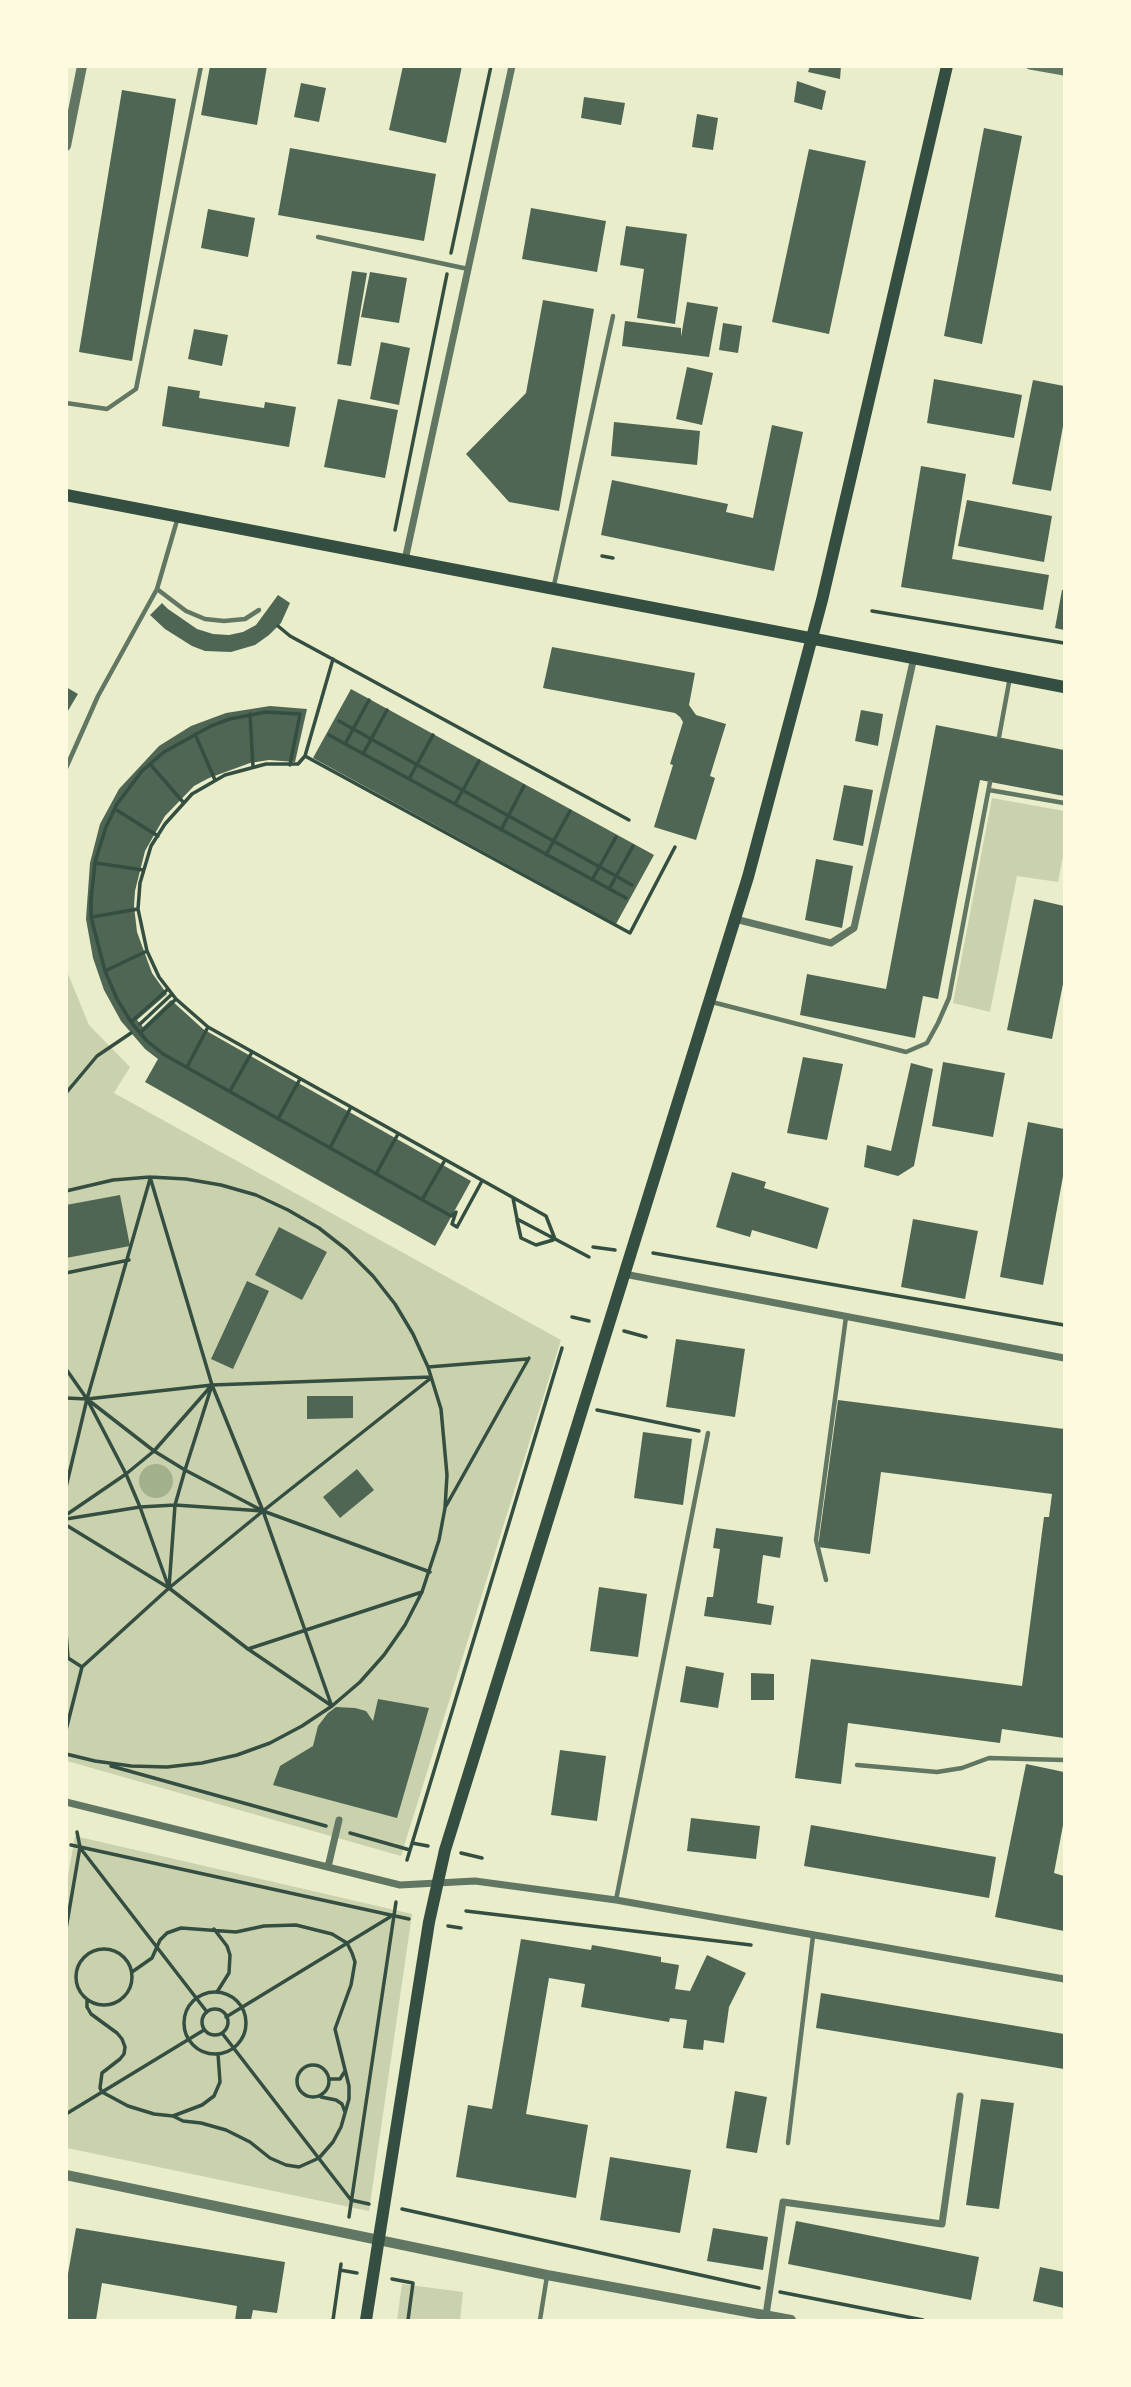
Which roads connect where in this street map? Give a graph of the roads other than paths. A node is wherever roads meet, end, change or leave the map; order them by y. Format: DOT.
graph roads {
  1 [pos="82,66"];
  2 [pos="201,66"];
  3 [pos="512,66"];
  4 [pos="947,66"];
  5 [pos="1030,66"];
  6 [pos="1064,72"];
  7 [pos="67,145"];
  8 [pos="318,237"];
  9 [pos="468,269"];
  10 [pos="613,316"];
  11 [pos="66,403"];
  12 [pos="66,495"];
  13 [pos="178,516"];
  14 [pos="405,560"];
  15 [pos="553,588"];
  16 [pos="157,589"];
  17 [pos="259,610"];
  18 [pos="813,637"];
  19 [pos="914,657"];
  20 [pos="1010,676"];
  21 [pos="1065,687"];
  22 [pos="999,737"];
  23 [pos="66,768"];
  24 [pos="990,782"];
  25 [pos="989,790"];
  26 [pos="1065,803"];
  27 [pos="735,919"];
  28 [pos="709,1001"];
  29 [pos="624,1275"];
  30 [pos="846,1317"];
  31 [pos="1065,1358"];
  32 [pos="708,1433"];
  33 [pos="827,1580"];
  34 [pos="1065,1760"];
  35 [pos="857,1765"];
  36 [pos="66,1802"];
  37 [pos="339,1820"];
  38 [pos="328,1867"];
  39 [pos="438,1884"];
  40 [pos="616,1900"];
  41 [pos="813,1935"];
  42 [pos="1065,1979"];
  43 [pos="960,2096"];
  44 [pos="788,2143"];
  45 [pos="66,2175"];
  46 [pos="378,2241"];
  47 [pos="547,2275"];
  48 [pos="766,2315"];
  49 [pos="366,2320"];
  50 [pos="540,2320"];
  51 [pos="790,2320"];
  1 -- 7 [label="street"];
  2 -- 11 [label="lane"];
  3 -- 9 [label="street"];
  4 -- 18 [label="main road"];
  5 -- 6 [label="street"];
  8 -- 9 [label="lane"];
  9 -- 14 [label="street"];
  10 -- 15 [label="lane"];
  12 -- 13 [label="main road"];
  13 -- 14 [label="main road"];
  13 -- 16 [label="lane"];
  14 -- 15 [label="main road"];
  15 -- 18 [label="main road"];
  16 -- 17 [label="lane"];
  16 -- 23 [label="lane"];
  18 -- 19 [label="main road"];
  18 -- 27 [label="main road"];
  19 -- 20 [label="main road"];
  19 -- 27 [label="street"];
  20 -- 21 [label="main road"];
  20 -- 22 [label="lane"];
  24 -- 25 [label="lane"];
  25 -- 26 [label="lane"];
  25 -- 28 [label="lane"];
  27 -- 28 [label="main road"];
  28 -- 29 [label="main road"];
  29 -- 30 [label="street"];
  29 -- 39 [label="main road"];
  30 -- 31 [label="street"];
  30 -- 33 [label="lane"];
  32 -- 40 [label="lane"];
  34 -- 35 [label="lane"];
  36 -- 38 [label="street"];
  37 -- 38 [label="street"];
  38 -- 39 [label="street"];
  39 -- 40 [label="street"];
  39 -- 46 [label="main road"];
  40 -- 41 [label="street"];
  41 -- 42 [label="street"];
  41 -- 44 [label="lane"];
  43 -- 48 [label="street"];
  45 -- 46 [label="street"];
  46 -- 47 [label="street"];
  46 -- 49 [label="main road"];
  47 -- 48 [label="street"];
  47 -- 50 [label="lane"];
  48 -- 51 [label="street"];
}
